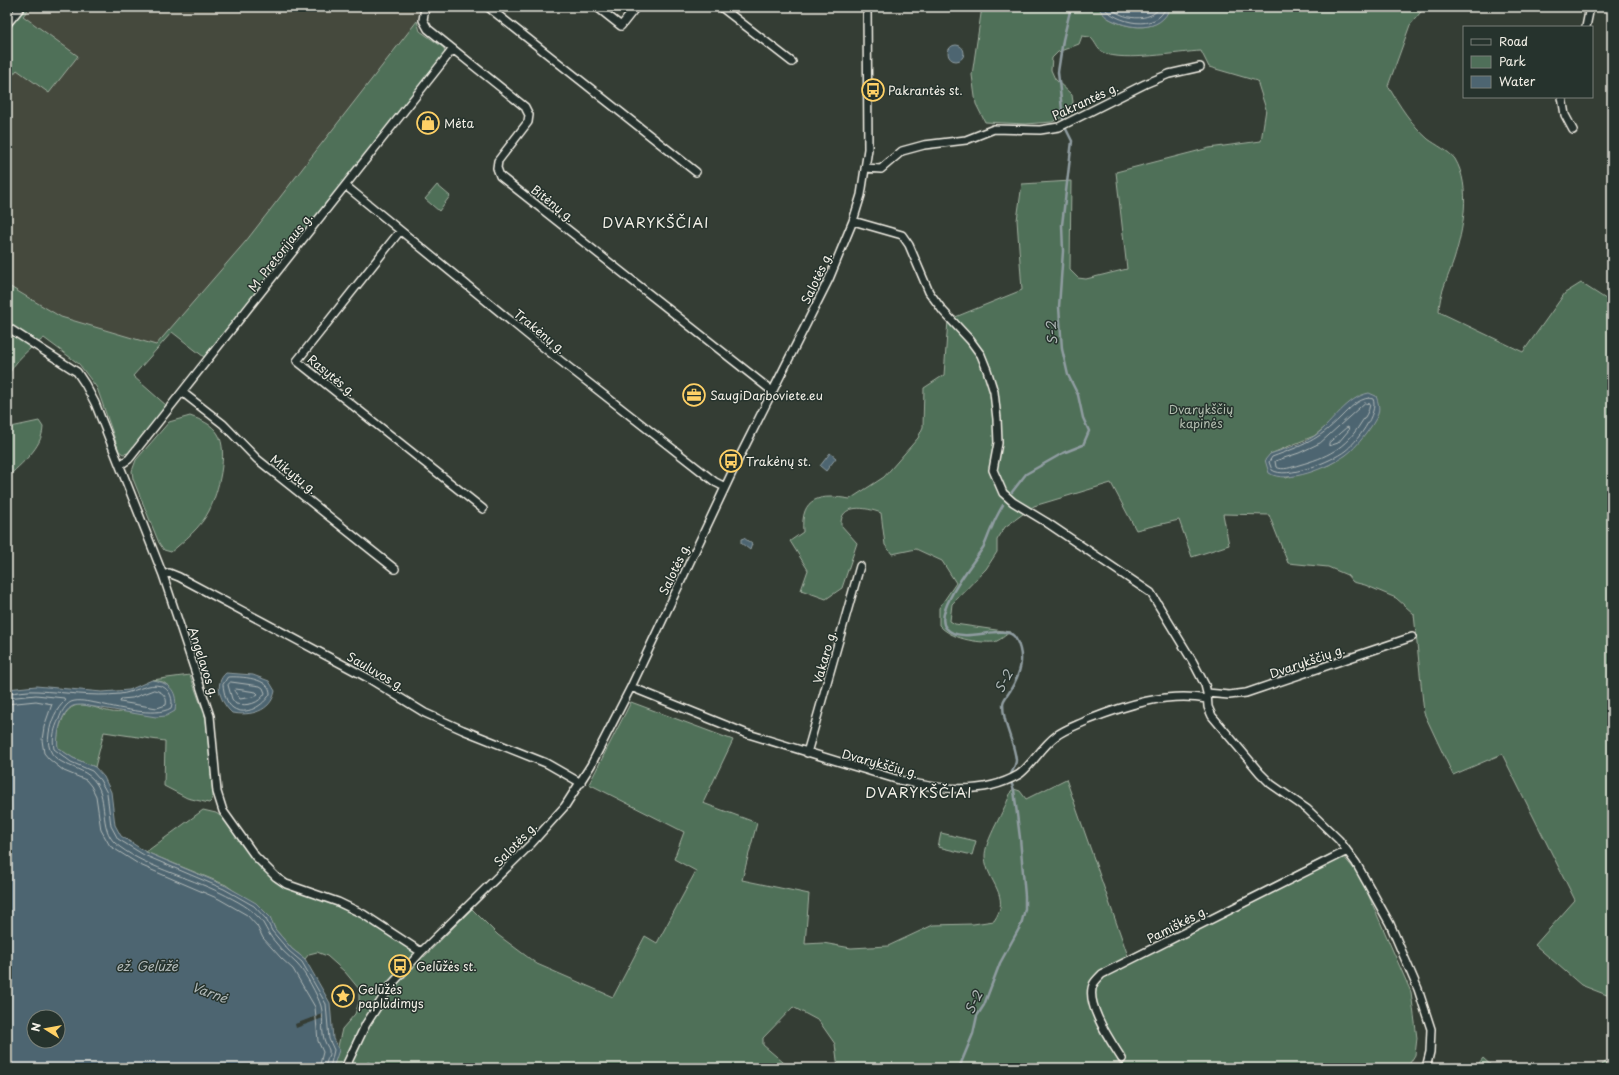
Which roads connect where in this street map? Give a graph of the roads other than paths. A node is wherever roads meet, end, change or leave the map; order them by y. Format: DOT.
graph roads {
  1 [pos="21,7"];
  2 [pos="425,7"];
  3 [pos="488,7"];
  4 [pos="597,7"];
  5 [pos="636,7"];
  6 [pos="721,7"];
  7 [pos="867,7"];
  8 [pos="1590,7"];
  9 [pos="7,24"];
  10 [pos="1586,26"];
  11 [pos="453,49"];
  12 [pos="792,62"];
  13 [pos="1200,67"];
  14 [pos="1562,98"];
  15 [pos="1573,130"];
  16 [pos="865,168"];
  17 [pos="696,172"];
  18 [pos="346,186"];
  19 [pos="853,221"];
  20 [pos="400,231"];
  21 [pos="7,327"];
  22 [pos="772,391"];
  23 [pos="182,392"];
  24 [pos="120,464"];
  25 [pos="725,487"];
  26 [pos="483,509"];
  27 [pos="860,566"];
  28 [pos="395,569"];
  29 [pos="163,575"];
  30 [pos="1412,637"];
  31 [pos="630,686"];
  32 [pos="1207,696"];
  33 [pos="807,753"];
  34 [pos="581,783"];
  35 [pos="1347,851"];
  36 [pos="421,952"];
  37 [pos="1122,1059"];
  38 [pos="345,1068"];
  39 [pos="1426,1068"];
  1 -- 9 [label="street"];
  2 -- 11 [label="street, Bitėnų g."];
  3 -- 17 [label="street"];
  4 -- 5 [label="street"];
  6 -- 12 [label="street"];
  7 -- 16 [label="street, Salotės g."];
  8 -- 10 [label="street"];
  11 -- 18 [label="street, M. Pretorijaus g."];
  11 -- 22 [label="street, Bitėnų g."];
  13 -- 16 [label="street, Pakrantės g."];
  14 -- 15 [label="street"];
  16 -- 19 [label="street, Salotės g."];
  18 -- 20 [label="street, Trakėnų g."];
  18 -- 23 [label="street, M. Pretorijaus g."];
  19 -- 22 [label="street, Salotės g."];
  19 -- 32 [label="street"];
  20 -- 25 [label="street, Trakėnų g."];
  20 -- 26 [label="street, Rasytės g."];
  21 -- 24 [label="street, Angelavos g."];
  22 -- 25 [label="street, Salotės g."];
  23 -- 24 [label="street, M. Pretorijaus g."];
  23 -- 28 [label="street, Mikytų g."];
  24 -- 29 [label="street, Angelavos g."];
  25 -- 31 [label="street, Salotės g."];
  27 -- 33 [label="street, Vakaro g."];
  29 -- 34 [label="street, Sauluvos g."];
  29 -- 36 [label="street, Angelavos g."];
  30 -- 32 [label="street, Dvarykščių g."];
  31 -- 33 [label="street, Dvarykščių g."];
  31 -- 34 [label="street, Salotės g."];
  32 -- 33 [label="street, Dvarykščių g."];
  32 -- 35 [label="street"];
  34 -- 36 [label="street, Salotės g."];
  35 -- 37 [label="street, Pamiškės g."];
  35 -- 39 [label="street"];
  36 -- 38 [label="street, Salotės g."];
}
